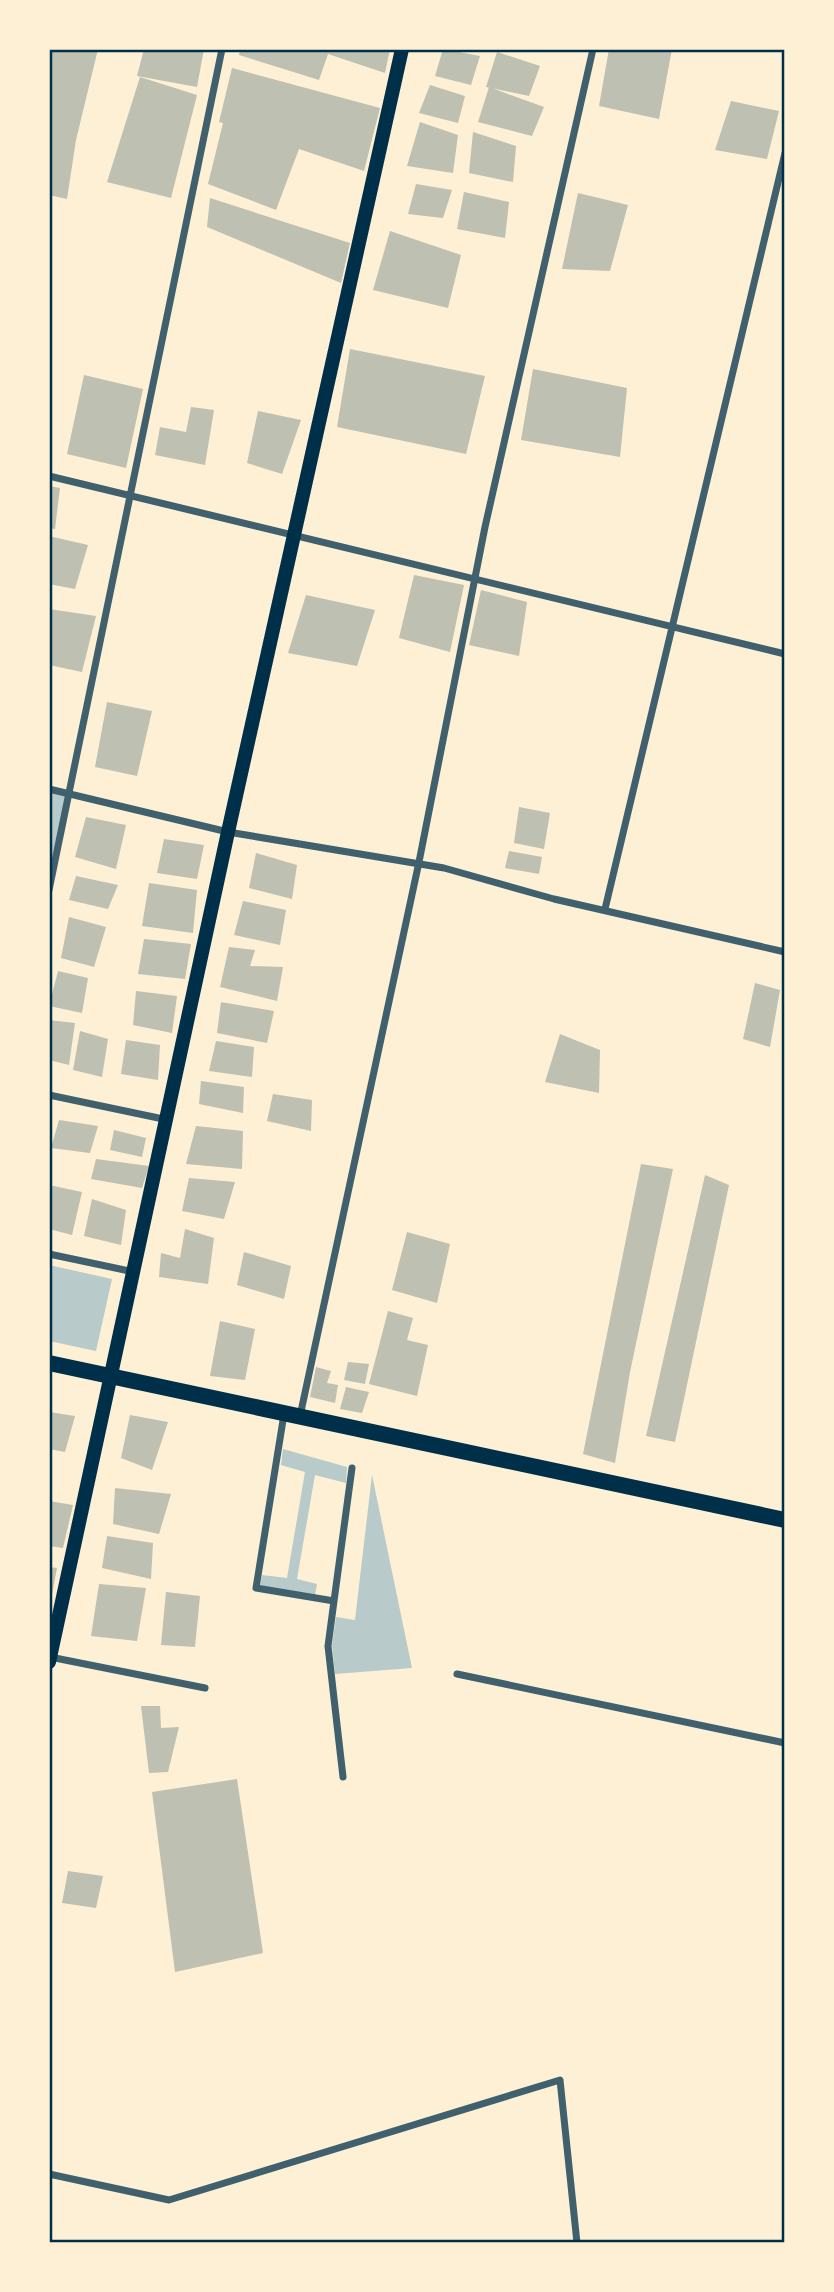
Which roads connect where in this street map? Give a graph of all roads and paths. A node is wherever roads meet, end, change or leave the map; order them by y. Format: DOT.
graph roads {
  1 [pos="222,49"];
  2 [pos="402,49"];
  3 [pos="593,49"];
  4 [pos="785,153"];
  5 [pos="49,476"];
  6 [pos="131,496"];
  7 [pos="294,536"];
  8 [pos="475,580"];
  9 [pos="674,627"];
  10 [pos="785,654"];
  11 [pos="49,789"];
  12 [pos="69,793"];
  13 [pos="228,832"];
  14 [pos="419,862"];
  15 [pos="49,890"];
  16 [pos="606,909"];
  17 [pos="785,952"];
  18 [pos="49,1095"];
  19 [pos="168,1120"];
  20 [pos="49,1254"];
  21 [pos="134,1272"];
  22 [pos="49,1363"];
  23 [pos="111,1377"];
  24 [pos="292,1415"];
  25 [pos="352,1468"];
  26 [pos="785,1520"];
  27 [pos="334,1601"];
  28 [pos="49,1659"];
  29 [pos="457,1674"];
  30 [pos="205,1688"];
  31 [pos="785,1743"];
  32 [pos="343,1777"];
  33 [pos="49,2174"];
  34 [pos="577,2243"];
  1 -- 6 [label="street"];
  2 -- 7 [label="main road"];
  3 -- 8 [label="street"];
  4 -- 9 [label="street"];
  5 -- 6 [label="street"];
  6 -- 7 [label="street"];
  6 -- 12 [label="street"];
  7 -- 8 [label="street"];
  7 -- 13 [label="main road"];
  8 -- 9 [label="street"];
  8 -- 14 [label="street"];
  9 -- 10 [label="street"];
  9 -- 16 [label="street"];
  11 -- 12 [label="street"];
  12 -- 13 [label="street"];
  12 -- 15 [label="street"];
  13 -- 14 [label="street"];
  13 -- 19 [label="main road"];
  14 -- 16 [label="street"];
  14 -- 24 [label="street"];
  16 -- 17 [label="street"];
  18 -- 19 [label="street"];
  19 -- 21 [label="main road"];
  20 -- 21 [label="street"];
  21 -- 23 [label="main road"];
  22 -- 23 [label="main road"];
  23 -- 24 [label="main road"];
  23 -- 28 [label="main road"];
  24 -- 26 [label="main road"];
  24 -- 27 [label="street"];
  25 -- 27 [label="street"];
  27 -- 32 [label="street"];
  28 -- 30 [label="street"];
  29 -- 31 [label="street"];
  33 -- 34 [label="street"];
}
